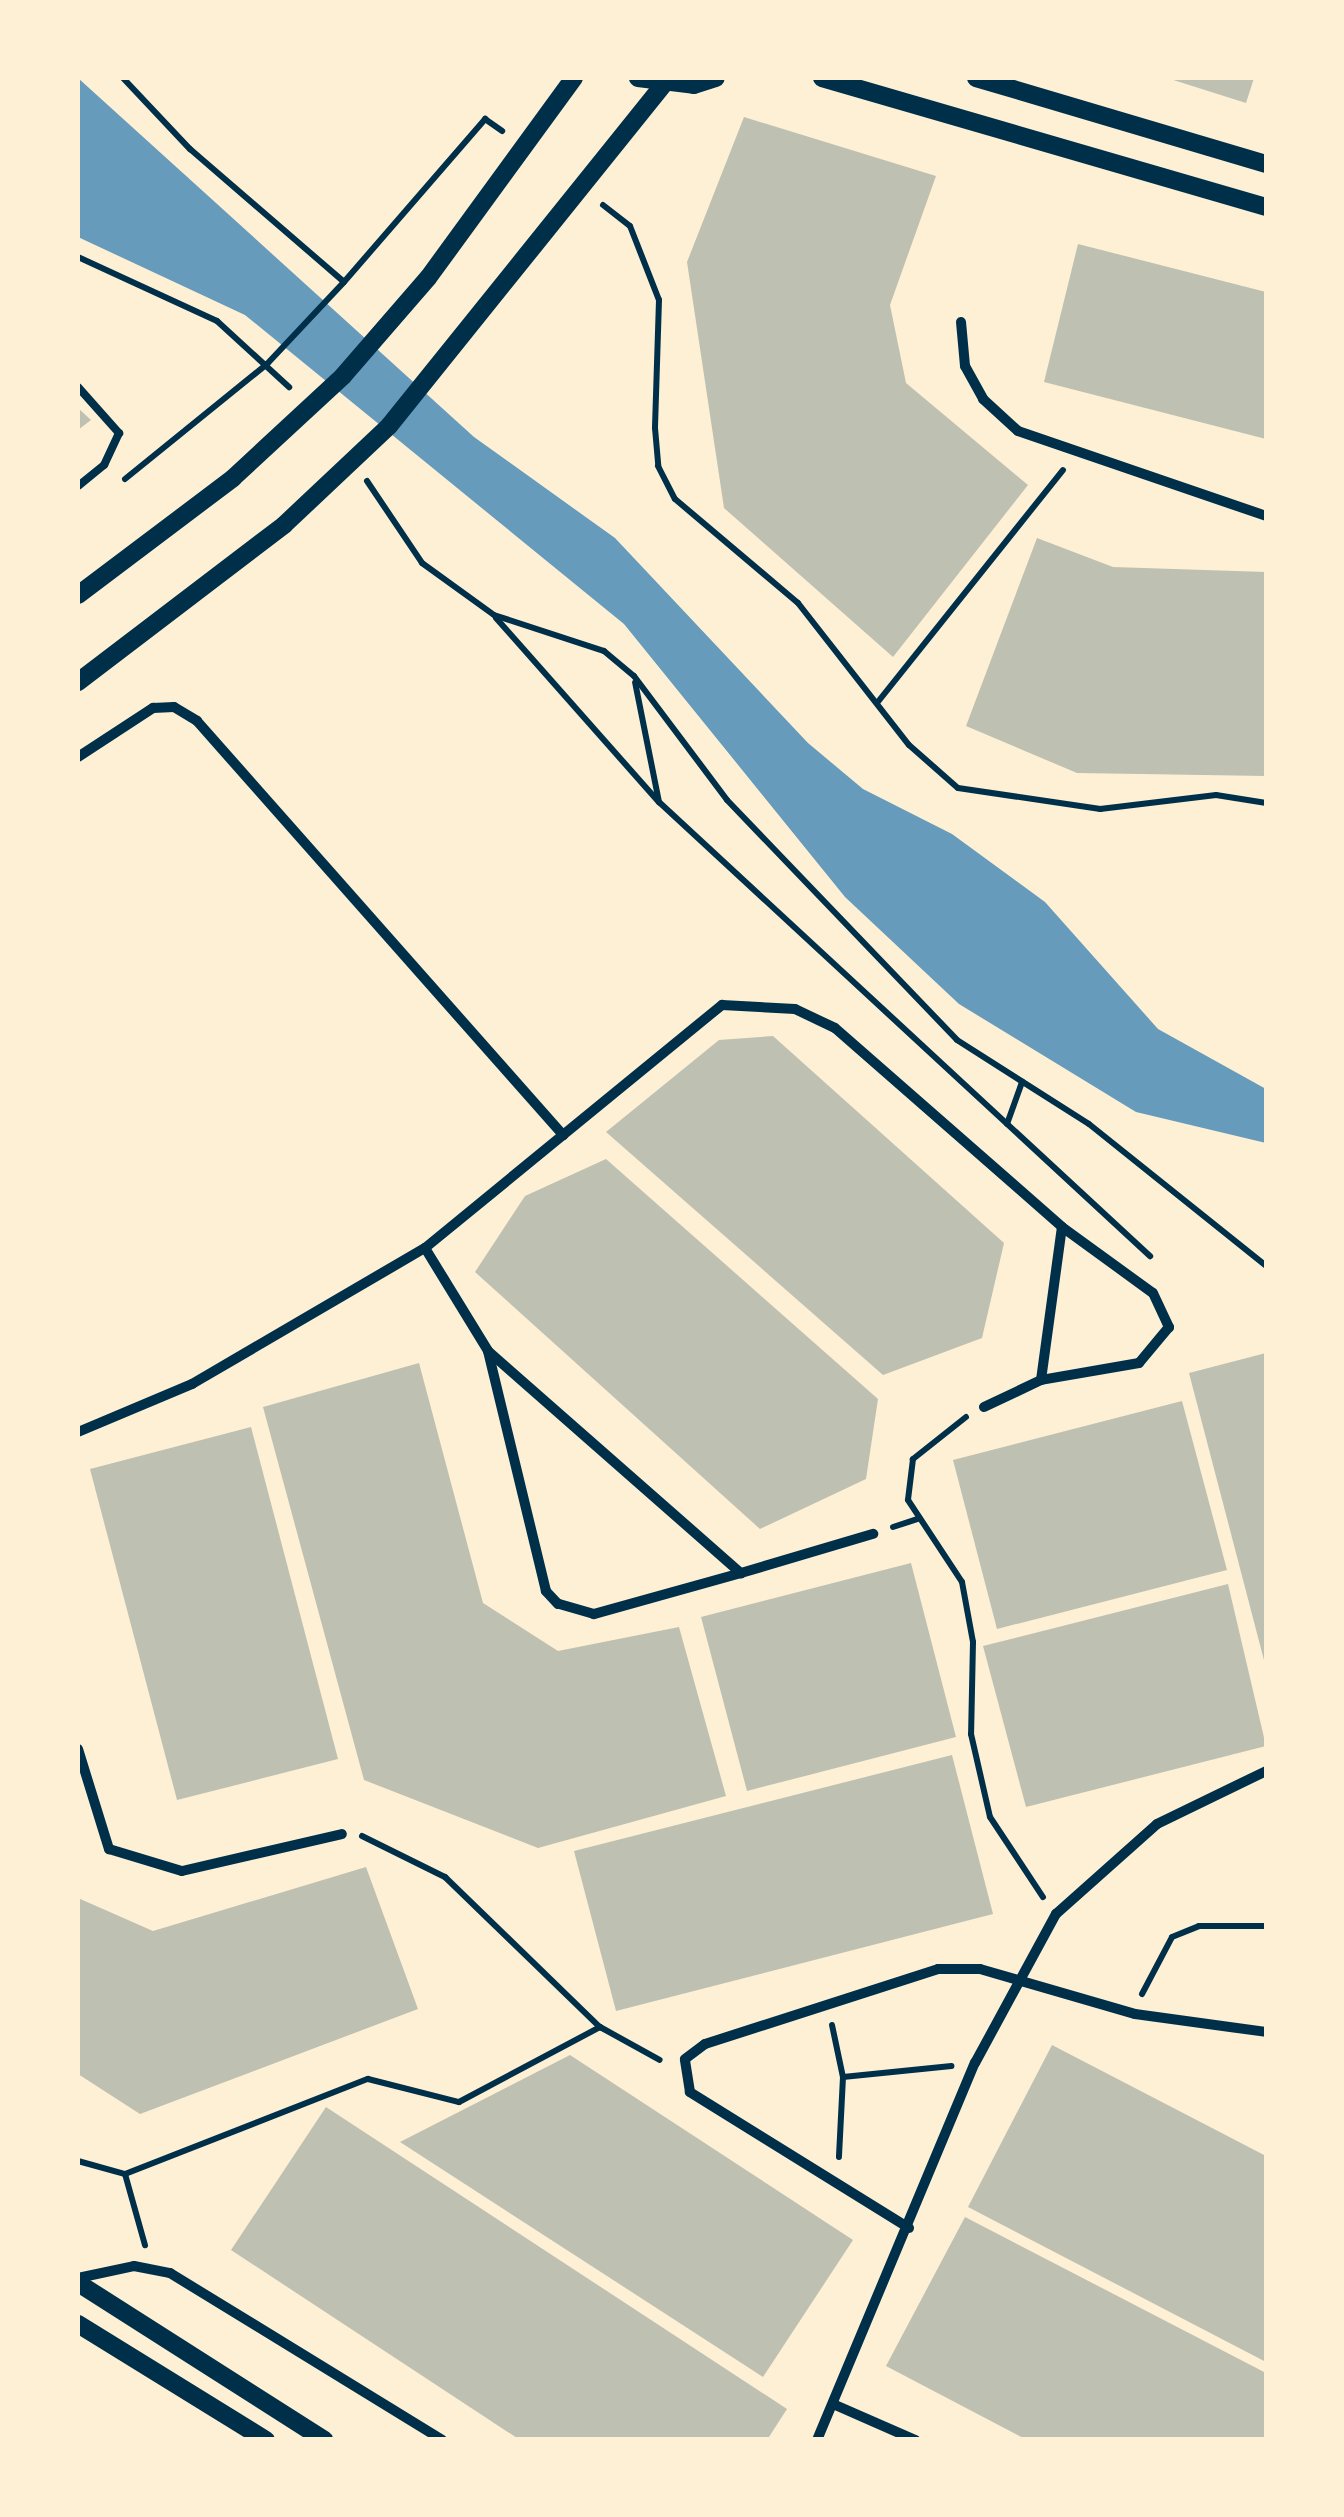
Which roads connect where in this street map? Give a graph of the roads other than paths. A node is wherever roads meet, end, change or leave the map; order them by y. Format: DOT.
graph roads {
  1 [pos="574,78"];
  2 [pos="638,78"];
  3 [pos="716,78"];
  4 [pos="822,78"];
  5 [pos="976,78"];
  6 [pos="663,85"];
  7 [pos="1266,164"];
  8 [pos="1266,206"];
  9 [pos="961,322"];
  10 [pos="78,386"];
  11 [pos="78,486"];
  12 [pos="1266,516"];
  13 [pos="78,594"];
  14 [pos="78,682"];
  15 [pos="78,756"];
  16 [pos="562,1135"];
  17 [pos="1062,1228"];
  18 [pos="425,1248"];
  19 [pos="488,1352"];
  20 [pos="1041,1380"];
  21 [pos="984,1407"];
  22 [pos="78,1432"];
  23 [pos="873,1534"];
  24 [pos="740,1573"];
  25 [pos="78,1748"];
  26 [pos="1266,1772"];
  27 [pos="342,1834"];
  28 [pos="1017,1979"];
  29 [pos="1266,2032"];
  30 [pos="909,2228"];
  31 [pos="78,2281"];
  32 [pos="78,2324"];
  33 [pos="833,2404"];
  34 [pos="266,2440"];
  35 [pos="324,2440"];
  36 [pos="442,2440"];
  37 [pos="817,2440"];
  38 [pos="915,2440"];
  1 -- 13 [label="street"];
  2 -- 6 [label="street"];
  3 -- 6 [label="street"];
  4 -- 8 [label="street"];
  5 -- 7 [label="street"];
  6 -- 14 [label="street"];
  9 -- 12 [label="street"];
  10 -- 11 [label="lane"];
  15 -- 16 [label="street"];
  16 -- 17 [label="street"];
  16 -- 18 [label="street"];
  17 -- 20 [label="street"];
  17 -- 20 [label="street"];
  18 -- 19 [label="street"];
  18 -- 22 [label="street"];
  19 -- 24 [label="street"];
  19 -- 24 [label="street"];
  20 -- 21 [label="street"];
  23 -- 24 [label="street"];
  25 -- 27 [label="street"];
  26 -- 28 [label="street"];
  28 -- 29 [label="street"];
  28 -- 30 [label="street"];
  28 -- 30 [label="street"];
  30 -- 33 [label="street"];
  31 -- 35 [label="street"];
  31 -- 36 [label="street"];
  32 -- 34 [label="street"];
  33 -- 37 [label="street"];
  33 -- 38 [label="street"];
}
